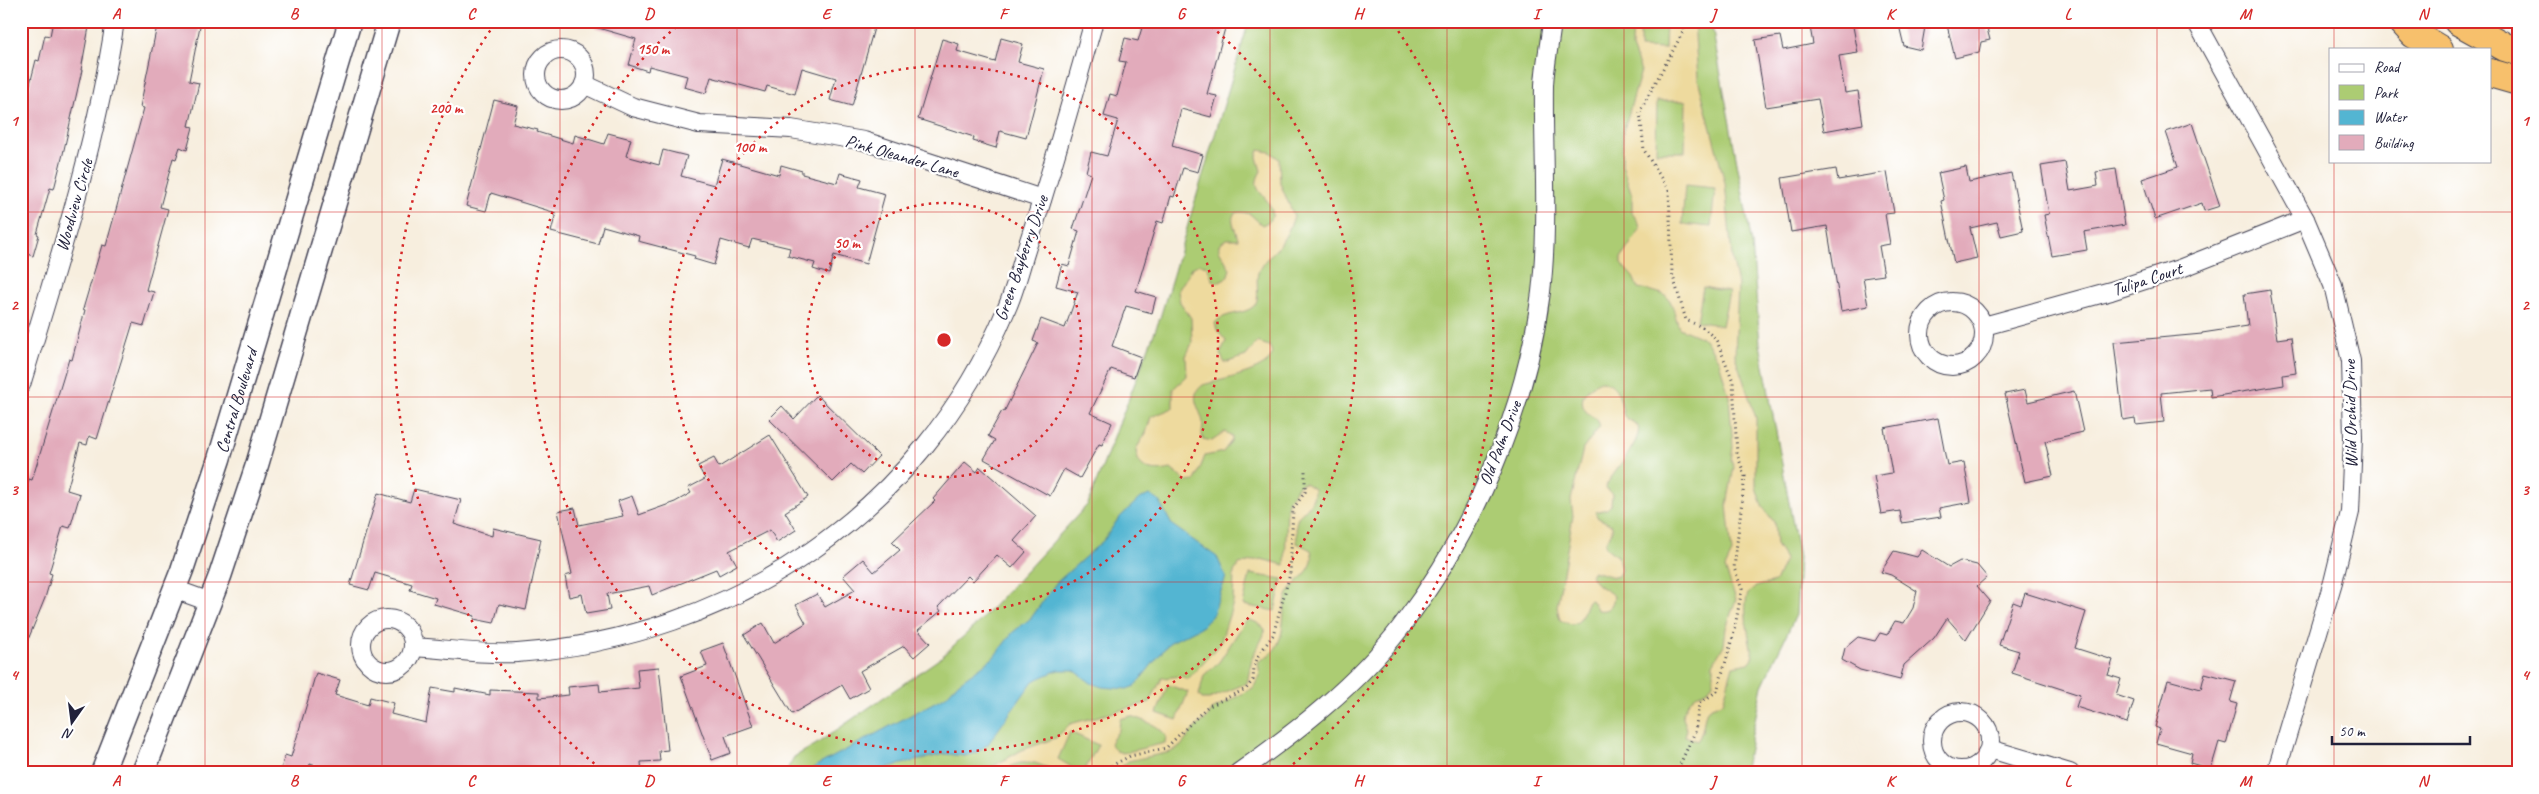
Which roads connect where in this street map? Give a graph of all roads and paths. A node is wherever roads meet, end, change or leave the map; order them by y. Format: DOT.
graph roads {
  1 [pos="115,21"];
  2 [pos="350,21"];
  3 [pos="390,21"];
  4 [pos="1094,21"];
  5 [pos="1552,21"];
  6 [pos="1686,21"];
  7 [pos="2196,21"];
  8 [pos="2402,21"];
  9 [pos="2458,21"];
  10 [pos="2437,48"];
  11 [pos="2518,51"];
  12 [pos="2492,74"];
  13 [pos="2518,81"];
  14 [pos="584,84"];
  15 [pos="1042,199"];
  16 [pos="2305,219"];
  17 [pos="1984,326"];
  18 [pos="21,385"];
  19 [pos="1304,468"];
  20 [pos="174,589"];
  21 [pos="210,602"];
  22 [pos="413,647"];
  23 [pos="1990,749"];
  24 [pos="102,773"];
  25 [pos="143,773"];
  26 [pos="1098,773"];
  27 [pos="1238,773"];
  28 [pos="1676,773"];
  29 [pos="2070,773"];
  30 [pos="2276,773"];
  1 -- 18 [label="street, Woodview Circle"];
  2 -- 20 [label="street, Central Boulevard"];
  3 -- 21 [label="street"];
  4 -- 15 [label="street, Green Bayberry Drive"];
  5 -- 27 [label="street, Old Palm Drive"];
  6 -- 28 [label="path"];
  7 -- 16 [label="street, Wild Orchid Drive"];
  8 -- 10 [label="highway"];
  9 -- 11 [label="highway"];
  12 -- 13 [label="highway"];
  14 -- 15 [label="street, Pink Oleander Lane"];
  15 -- 22 [label="street, Green Bayberry Drive"];
  16 -- 17 [label="street, Tulipa Court"];
  16 -- 30 [label="street, Wild Orchid Drive"];
  19 -- 26 [label="path"];
  20 -- 21 [label="street"];
  20 -- 24 [label="street, Central Boulevard"];
  21 -- 25 [label="street"];
  23 -- 29 [label="street"];
}
